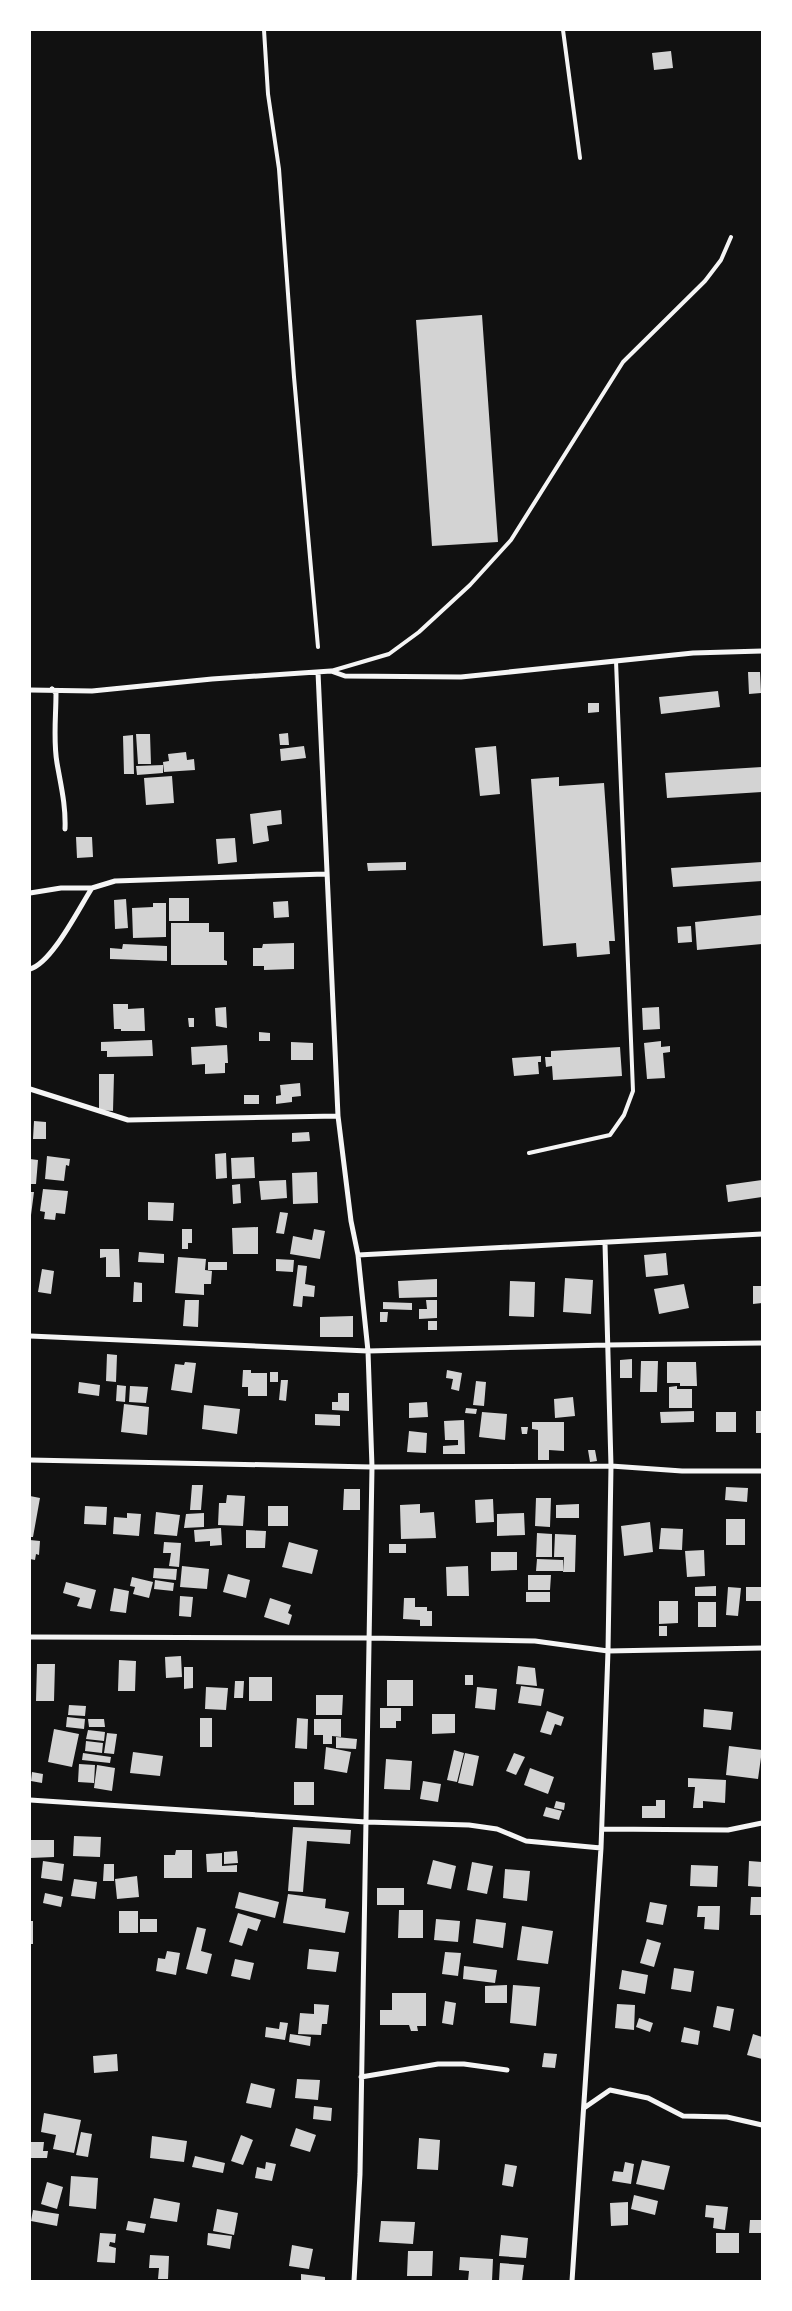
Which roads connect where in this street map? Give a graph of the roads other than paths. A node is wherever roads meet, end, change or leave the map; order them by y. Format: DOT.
graph roads {
  1 [pos="264,30"];
  2 [pos="562,30"];
  3 [pos="580,158"];
  4 [pos="731,236"];
  5 [pos="318,648"];
  6 [pos="762,651"];
  7 [pos="616,661"];
  8 [pos="331,671"];
  9 [pos="318,672"];
  10 [pos="52,688"];
  11 [pos="30,690"];
  12 [pos="65,829"];
  13 [pos="325,874"];
  14 [pos="92,888"];
  15 [pos="30,893"];
  16 [pos="30,969"];
  17 [pos="30,1089"];
  18 [pos="338,1116"];
  19 [pos="529,1153"];
  20 [pos="762,1234"];
  21 [pos="606,1243"];
  22 [pos="358,1255"];
  23 [pos="30,1336"];
  24 [pos="762,1343"];
  25 [pos="607,1345"];
  26 [pos="368,1351"];
  27 [pos="30,1460"];
  28 [pos="611,1466"];
  29 [pos="372,1467"];
  30 [pos="762,1471"];
  31 [pos="30,1637"];
  32 [pos="369,1638"];
  33 [pos="762,1648"];
  34 [pos="608,1651"];
  35 [pos="30,1800"];
  36 [pos="366,1822"];
  37 [pos="762,1823"];
  38 [pos="602,1829"];
  39 [pos="601,1848"];
  40 [pos="507,2070"];
  41 [pos="361,2077"];
  42 [pos="584,2108"];
  43 [pos="762,2125"];
  44 [pos="354,2281"];
  45 [pos="572,2281"];
  1 -- 5 [label="lane"];
  2 -- 3 [label="lane"];
  4 -- 8 [label="lane"];
  6 -- 7 [label="street"];
  7 -- 8 [label="street"];
  7 -- 19 [label="lane"];
  8 -- 9 [label="street"];
  9 -- 10 [label="street"];
  9 -- 13 [label="street"];
  10 -- 11 [label="street"];
  10 -- 12 [label="street"];
  13 -- 14 [label="street"];
  13 -- 18 [label="street"];
  14 -- 15 [label="street"];
  14 -- 16 [label="street"];
  17 -- 18 [label="street"];
  18 -- 22 [label="street"];
  20 -- 21 [label="street"];
  21 -- 22 [label="street"];
  21 -- 25 [label="street"];
  22 -- 26 [label="street"];
  23 -- 26 [label="street"];
  24 -- 25 [label="street"];
  25 -- 26 [label="street"];
  25 -- 28 [label="street"];
  26 -- 29 [label="street"];
  27 -- 29 [label="street"];
  28 -- 29 [label="street"];
  28 -- 30 [label="street"];
  28 -- 34 [label="street"];
  29 -- 32 [label="street"];
  31 -- 32 [label="street"];
  32 -- 34 [label="street"];
  32 -- 36 [label="street"];
  33 -- 34 [label="street"];
  34 -- 38 [label="street"];
  35 -- 36 [label="street"];
  36 -- 39 [label="street"];
  36 -- 41 [label="street"];
  37 -- 38 [label="street"];
  38 -- 39 [label="street"];
  39 -- 42 [label="street"];
  40 -- 41 [label="street"];
  41 -- 44 [label="street"];
  42 -- 43 [label="street"];
  42 -- 45 [label="street"];
}
